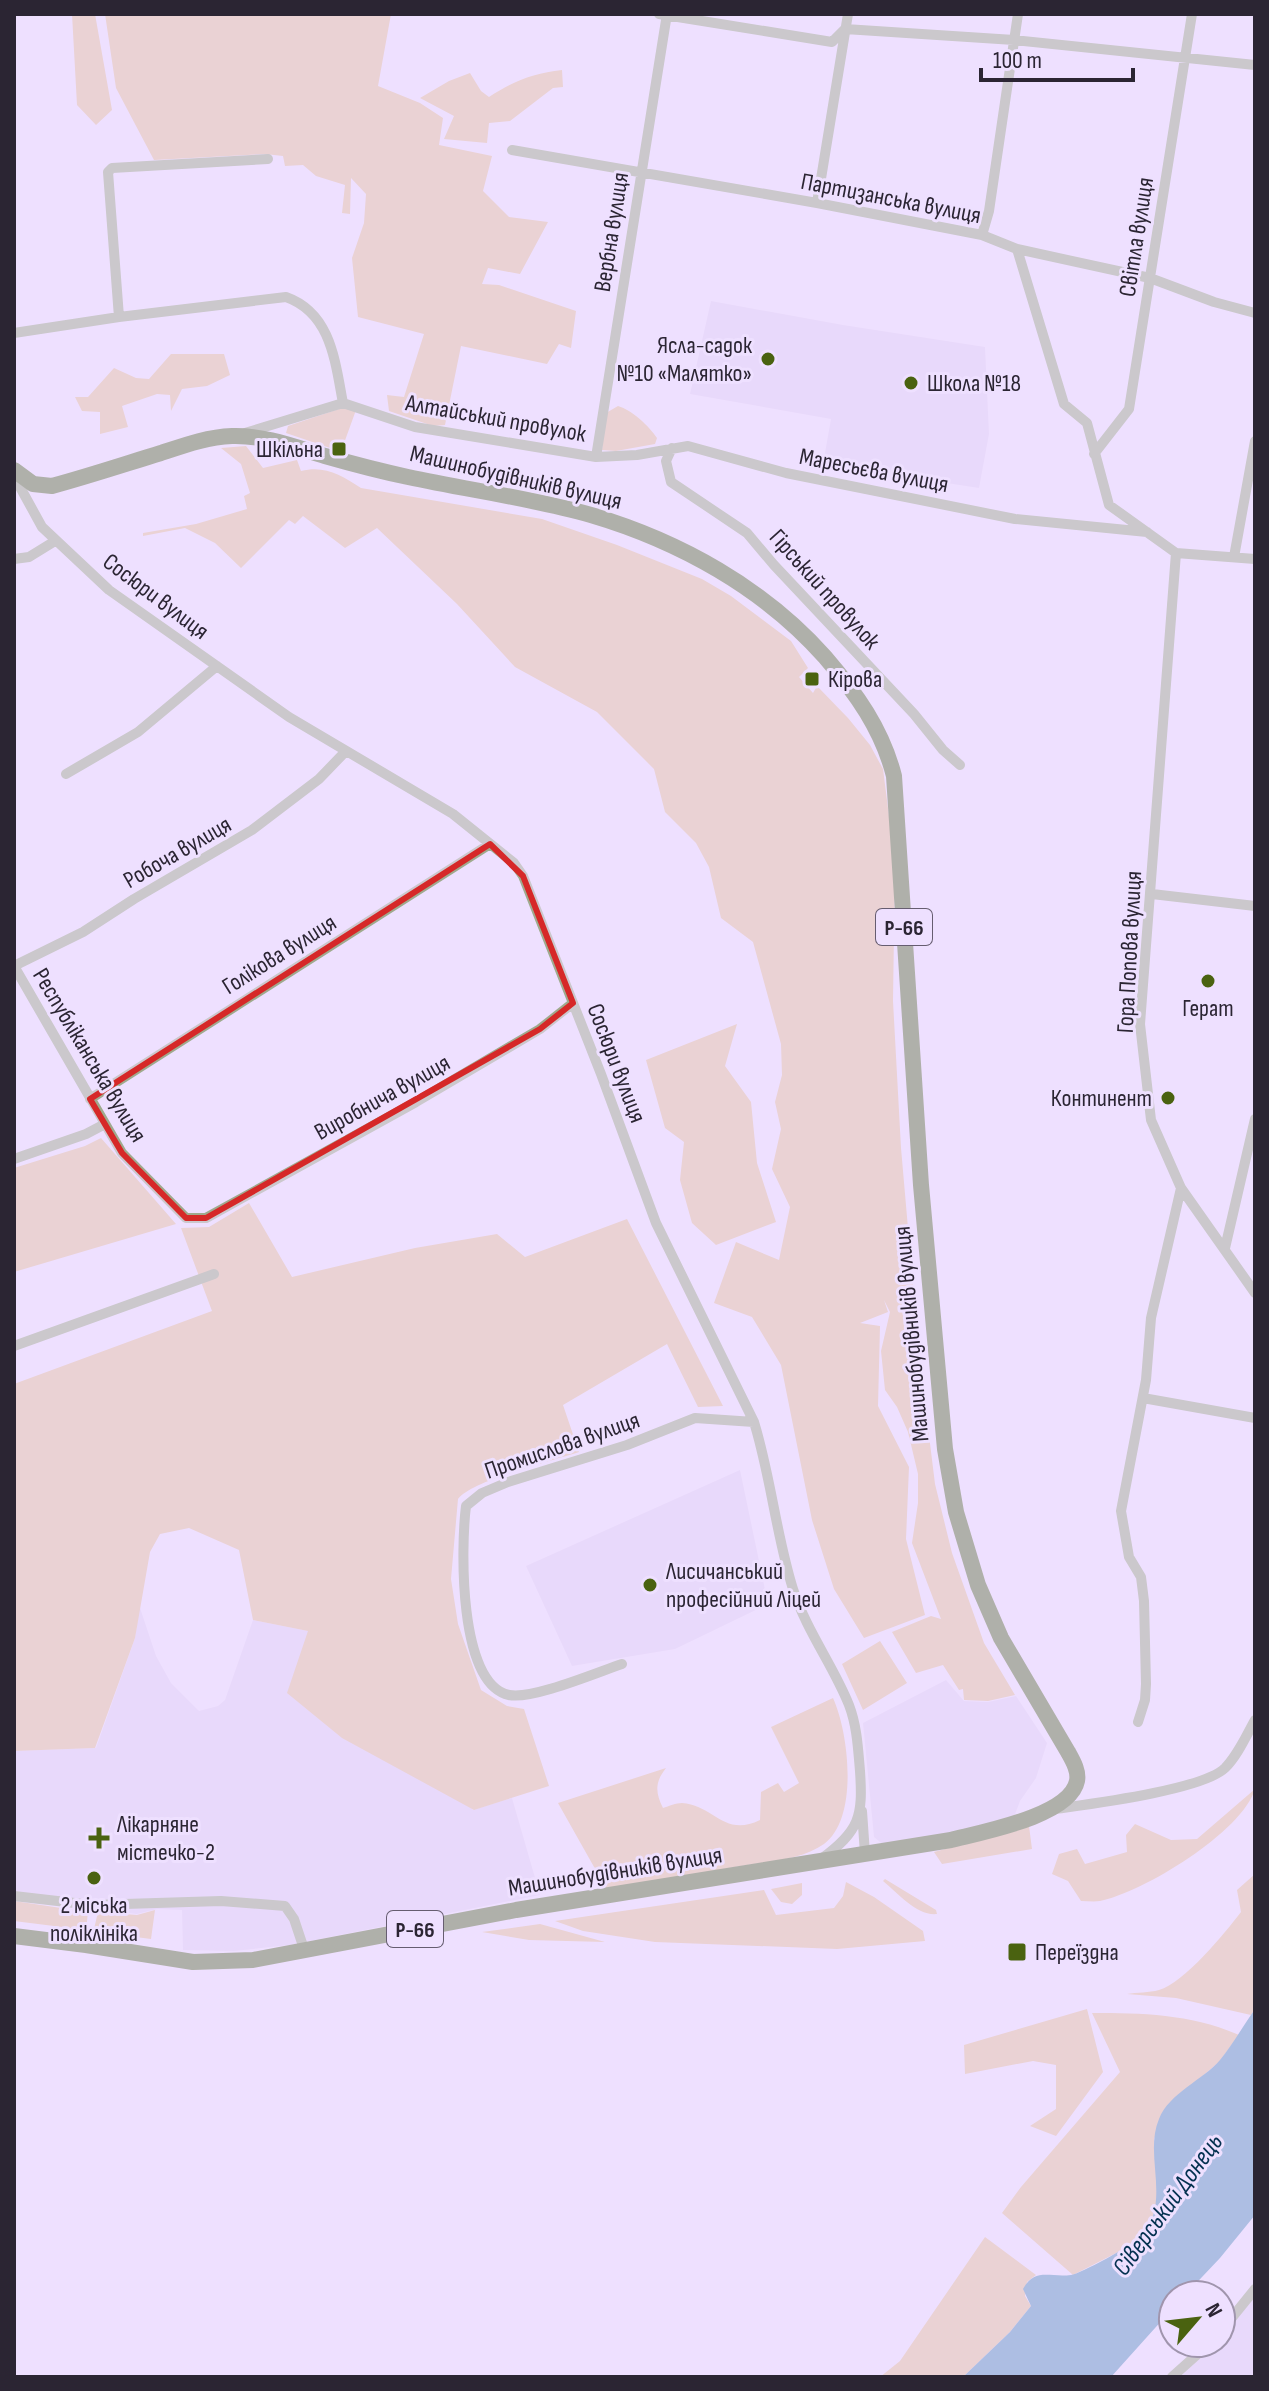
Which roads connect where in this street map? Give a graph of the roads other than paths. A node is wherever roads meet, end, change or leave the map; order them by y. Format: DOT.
graph roads {
  1 [pos="659,14"];
  2 [pos="667,14"];
  3 [pos="848,14"];
  4 [pos="1018,14"];
  5 [pos="1192,14"];
  6 [pos="845,29"];
  7 [pos="1014,40"];
  8 [pos="1185,56"];
  9 [pos="1255,65"];
  10 [pos="512,150"];
  11 [pos="268,159"];
  12 [pos="641,173"];
  13 [pos="817,203"];
  14 [pos="982,235"];
  15 [pos="1017,249"];
  16 [pos="1150,278"];
  17 [pos="1255,313"];
  18 [pos="119,317"];
  19 [pos="14,333"];
  20 [pos="343,403"];
  21 [pos="234,436"];
  22 [pos="1255,441"];
  23 [pos="672,448"];
  24 [pos="1094,454"];
  25 [pos="596,457"];
  26 [pos="14,473"];
  27 [pos="1147,532"];
  28 [pos="55,541"];
  29 [pos="1176,553"];
  30 [pos="1234,557"];
  31 [pos="14,559"];
  32 [pos="1255,559"];
  33 [pos="217,666"];
  34 [pos="345,752"];
  35 [pos="960,765"];
  36 [pos="66,774"];
  37 [pos="490,844"];
  38 [pos="1152,894"];
  39 [pos="1255,906"];
  40 [pos="14,966"];
  41 [pos="573,1003"];
  42 [pos="90,1099"];
  43 [pos="1255,1119"];
  44 [pos="105,1124"];
  45 [pos="14,1159"];
  46 [pos="1181,1188"];
  47 [pos="206,1218"];
  48 [pos="1225,1248"];
  49 [pos="214,1274"];
  50 [pos="1255,1293"];
  51 [pos="14,1346"];
  52 [pos="1143,1398"];
  53 [pos="1255,1418"];
  54 [pos="754,1422"];
  55 [pos="622,1664"];
  56 [pos="1255,1720"];
  57 [pos="1138,1722"];
  58 [pos="862,1809"];
  59 [pos="1050,1810"];
  60 [pos="865,1854"];
  61 [pos="816,1863"];
  62 [pos="14,1896"];
  63 [pos="14,1936"];
  64 [pos="304,1949"];
  65 [pos="1255,2289"];
  66 [pos="1237,2311"];
  67 [pos="1192,2359"];
  68 [pos="1172,2377"];
  1 -- 2 [label="street"];
  2 -- 6 [label="street"];
  2 -- 12 [label="street, Вербна вулиця"];
  3 -- 6 [label="street"];
  4 -- 7 [label="street"];
  5 -- 8 [label="street, Світла вулиця"];
  6 -- 7 [label="street"];
  6 -- 13 [label="street"];
  7 -- 8 [label="street"];
  7 -- 14 [label="street"];
  8 -- 9 [label="street"];
  8 -- 16 [label="street, Світла вулиця"];
  10 -- 12 [label="street, Партизанська вулиця"];
  11 -- 18 [label="street"];
  12 -- 13 [label="street, Партизанська вулиця"];
  12 -- 25 [label="street, Вербна вулиця"];
  13 -- 14 [label="street, Партизанська вулиця"];
  14 -- 15 [label="street, Партизанська вулиця"];
  15 -- 16 [label="street, Партизанська вулиця"];
  15 -- 24 [label="street"];
  16 -- 17 [label="street, Партизанська вулиця"];
  16 -- 24 [label="street, Світла вулиця"];
  18 -- 19 [label="street"];
  18 -- 20 [label="street"];
  20 -- 21 [label="street"];
  20 -- 25 [label="street, Алтайський провулок"];
  21 -- 26 [label="main road, Машинобудівників вулиця / Р-66"];
  21 -- 59 [label="main road, Машинобудівників вулиця / Р-66"];
  22 -- 30 [label="street"];
  23 -- 25 [label="street, Маресьєва вулиця"];
  23 -- 27 [label="street, Маресьєва вулиця"];
  23 -- 35 [label="street, Гірський провулок"];
  24 -- 27 [label="street"];
  26 -- 28 [label="street, Сосюри вулиця"];
  27 -- 29 [label="street"];
  28 -- 31 [label="street"];
  28 -- 33 [label="street, Сосюри вулиця"];
  29 -- 30 [label="street"];
  29 -- 38 [label="street, Гора Попова вулиця"];
  30 -- 32 [label="street"];
  33 -- 34 [label="street, Сосюри вулиця"];
  33 -- 36 [label="street"];
  34 -- 37 [label="street, Сосюри вулиця"];
  34 -- 40 [label="street, Робоча вулиця"];
  37 -- 41 [label="street, Сосюри вулиця"];
  37 -- 42 [label="street, Голікова вулиця"];
  38 -- 39 [label="street"];
  38 -- 46 [label="street, Гора Попова вулиця"];
  40 -- 42 [label="street, Республіканська вулиця"];
  41 -- 47 [label="street, Виробнича вулиця"];
  41 -- 54 [label="street, Сосюри вулиця"];
  42 -- 44 [label="street, Республіканська вулиця"];
  43 -- 48 [label="street"];
  44 -- 45 [label="street"];
  44 -- 47 [label="street, Республіканська вулиця"];
  46 -- 48 [label="street, Гора Попова вулиця"];
  46 -- 52 [label="street"];
  48 -- 50 [label="street, Гора Попова вулиця"];
  49 -- 51 [label="street"];
  52 -- 53 [label="street"];
  52 -- 57 [label="street"];
  54 -- 55 [label="street, Промислова вулиця"];
  54 -- 58 [label="street, Сосюри вулиця"];
  56 -- 59 [label="street"];
  58 -- 60 [label="street, Сосюри вулиця"];
  58 -- 61 [label="street"];
  59 -- 60 [label="main road, Машинобудівників вулиця / Р-66"];
  60 -- 61 [label="main road, Машинобудівників вулиця / Р-66"];
  61 -- 64 [label="main road, Машинобудівників вулиця / Р-66"];
  62 -- 64 [label="street"];
  63 -- 64 [label="main road, Машинобудівників вулиця / Р-66"];
  65 -- 66 [label="street"];
  67 -- 68 [label="street"];
}
